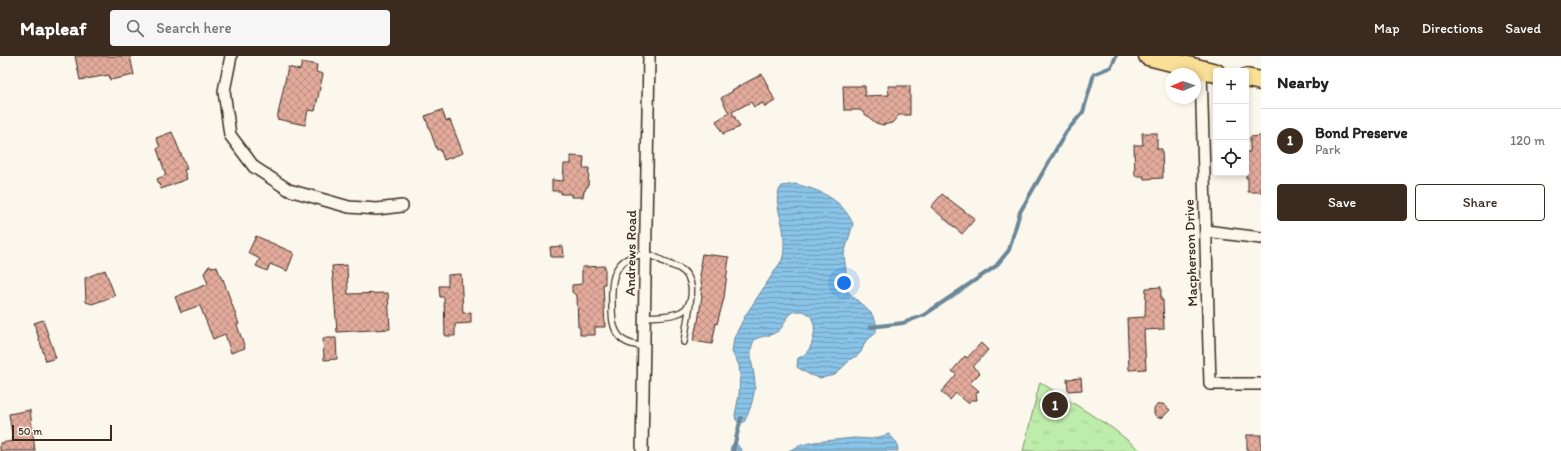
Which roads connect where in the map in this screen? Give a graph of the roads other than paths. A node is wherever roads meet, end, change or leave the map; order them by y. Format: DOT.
graph roads {
  1 [pos="230,56"];
  2 [pos="650,56"];
  3 [pos="1148,56"];
  4 [pos="1209,72"];
  5 [pos="1249,79"];
  6 [pos="1261,81"];
  7 [pos="402,206"];
  8 [pos="1206,231"];
  9 [pos="1261,238"];
  10 [pos="646,254"];
  11 [pos="690,304"];
  12 [pos="645,317"];
  13 [pos="684,342"];
  14 [pos="644,347"];
  15 [pos="1261,384"];
  16 [pos="642,451"];
  1 -- 7 [label="street"];
  2 -- 10 [label="street, Andrews Road"];
  3 -- 4 [label="main road"];
  4 -- 8 [label="street, Macpherson Drive"];
  5 -- 6 [label="main road"];
  8 -- 9 [label="street"];
  8 -- 15 [label="street, Macpherson Drive"];
  10 -- 11 [label="lane"];
  10 -- 12 [label="street, Andrews Road"];
  10 -- 14 [label="lane"];
  11 -- 12 [label="lane"];
  11 -- 13 [label="lane"];
  12 -- 14 [label="street, Andrews Road"];
  14 -- 16 [label="street, Andrews Road"];
}
